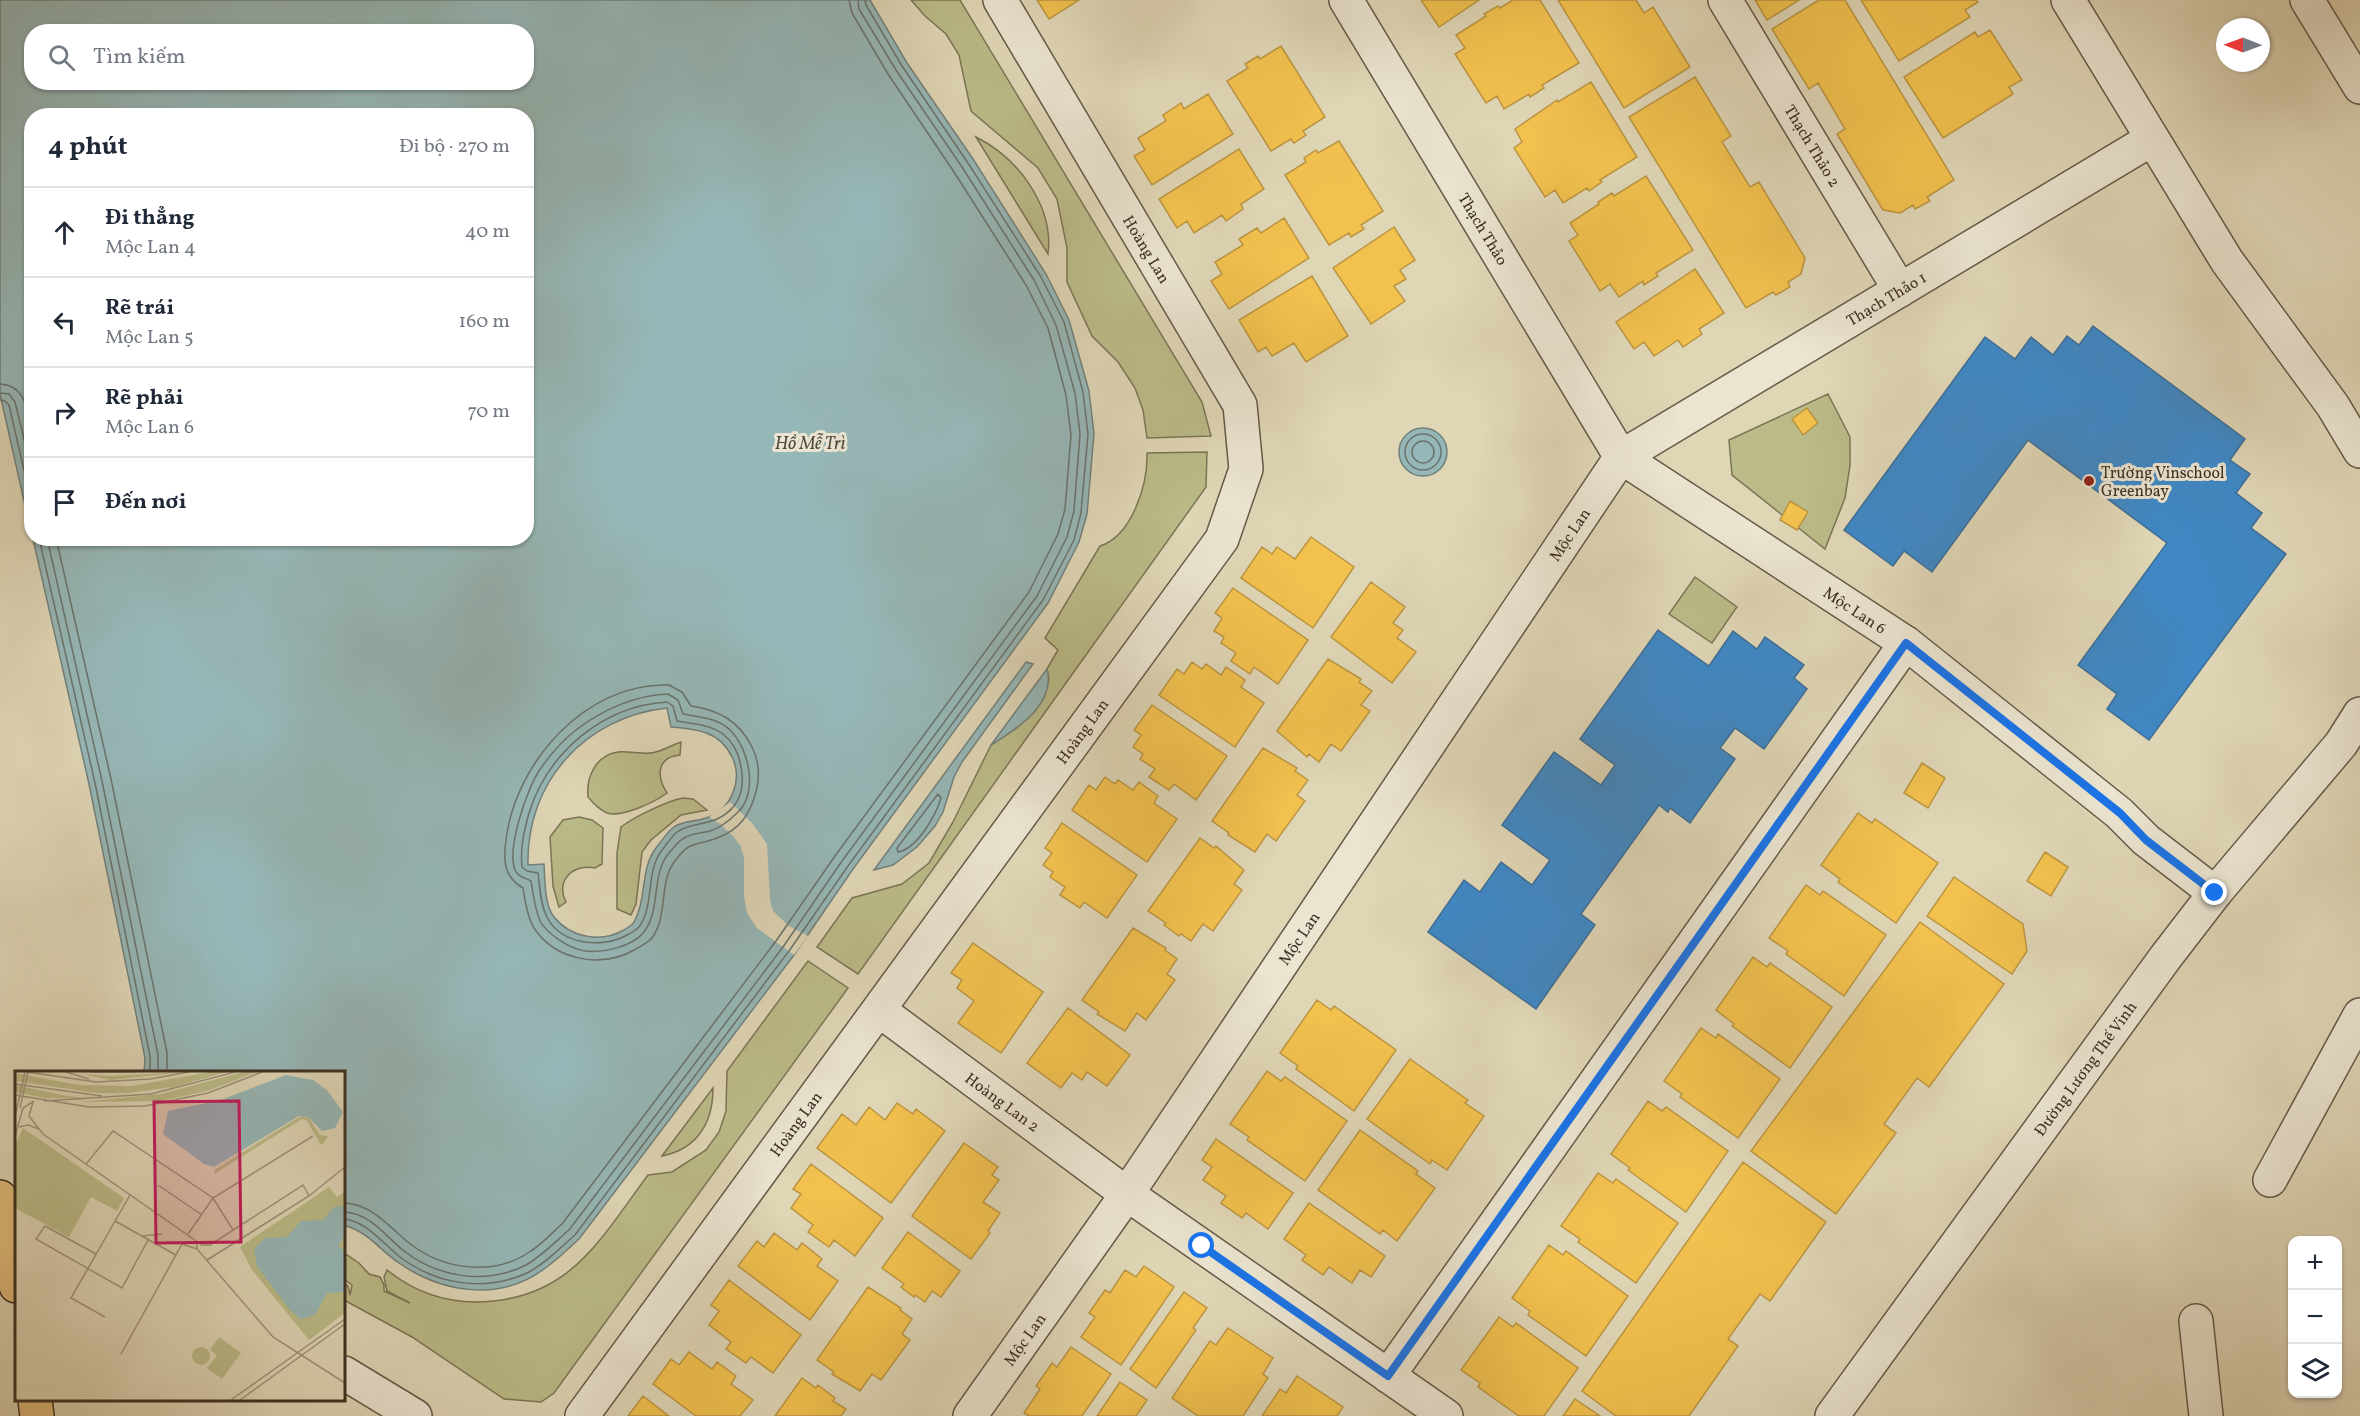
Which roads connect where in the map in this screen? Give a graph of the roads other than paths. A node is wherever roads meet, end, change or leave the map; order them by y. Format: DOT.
graph roads {
  1 [pos="1000,0"];
  2 [pos="1346,0"];
  3 [pos="1725,0"];
  4 [pos="2068,0"];
  5 [pos="2307,0"];
  6 [pos="2360,87"];
  7 [pos="2152,139"];
  8 [pos="1900,290"];
  9 [pos="2360,451"];
  10 [pos="1621,457"];
  11 [pos="1906,643"];
  12 [pos="2360,714"];
  13 [pos="2351,745"];
  14 [pos="2215,893"];
  15 [pos="879,1010"];
  16 [pos="2360,1015"];
  17 [pos="2270,1180"];
  18 [pos="1127,1194"];
  19 [pos="0,1197"];
  20 [pos="15,1280"];
  21 [pos="2196,1321"];
  22 [pos="345,1375"];
  23 [pos="1388,1376"];
  24 [pos="35,1401"];
  25 [pos="37,1416"];
  26 [pos="415,1416"];
  27 [pos="582,1416"];
  28 [pos="970,1416"];
  29 [pos="1446,1416"];
  30 [pos="1832,1416"];
  31 [pos="2206,1416"];
  1 -- 15 [label="street, Hoàng Lan"];
  2 -- 10 [label="street, Thạch Thảo"];
  3 -- 8 [label="street, Thạch Thảo 2"];
  4 -- 7 [label="street"];
  5 -- 6 [label="street"];
  7 -- 8 [label="street, Thạch Thảo 1"];
  7 -- 9 [label="street"];
  8 -- 10 [label="street, Thạch Thảo 1"];
  10 -- 11 [label="street, Mộc Lan 6"];
  10 -- 18 [label="street, Mộc Lan"];
  11 -- 14 [label="street, Mộc Lan 6"];
  11 -- 23 [label="street"];
  12 -- 13 [label="street, Đường Lương Thế Vinh"];
  13 -- 14 [label="street, Đường Lương Thế Vinh"];
  14 -- 30 [label="street, Đường Lương Thế Vinh"];
  15 -- 18 [label="street, Hoàng Lan 2"];
  15 -- 27 [label="street, Hoàng Lan"];
  16 -- 17 [label="street"];
  18 -- 23 [label="street, Hoàng Lan 2"];
  18 -- 28 [label="street, Mộc Lan"];
  19 -- 20 [label="main road"];
  21 -- 31 [label="street"];
  22 -- 26 [label="street"];
  23 -- 29 [label="street, Hoàng Lan 2"];
  24 -- 25 [label="main road"];
}
